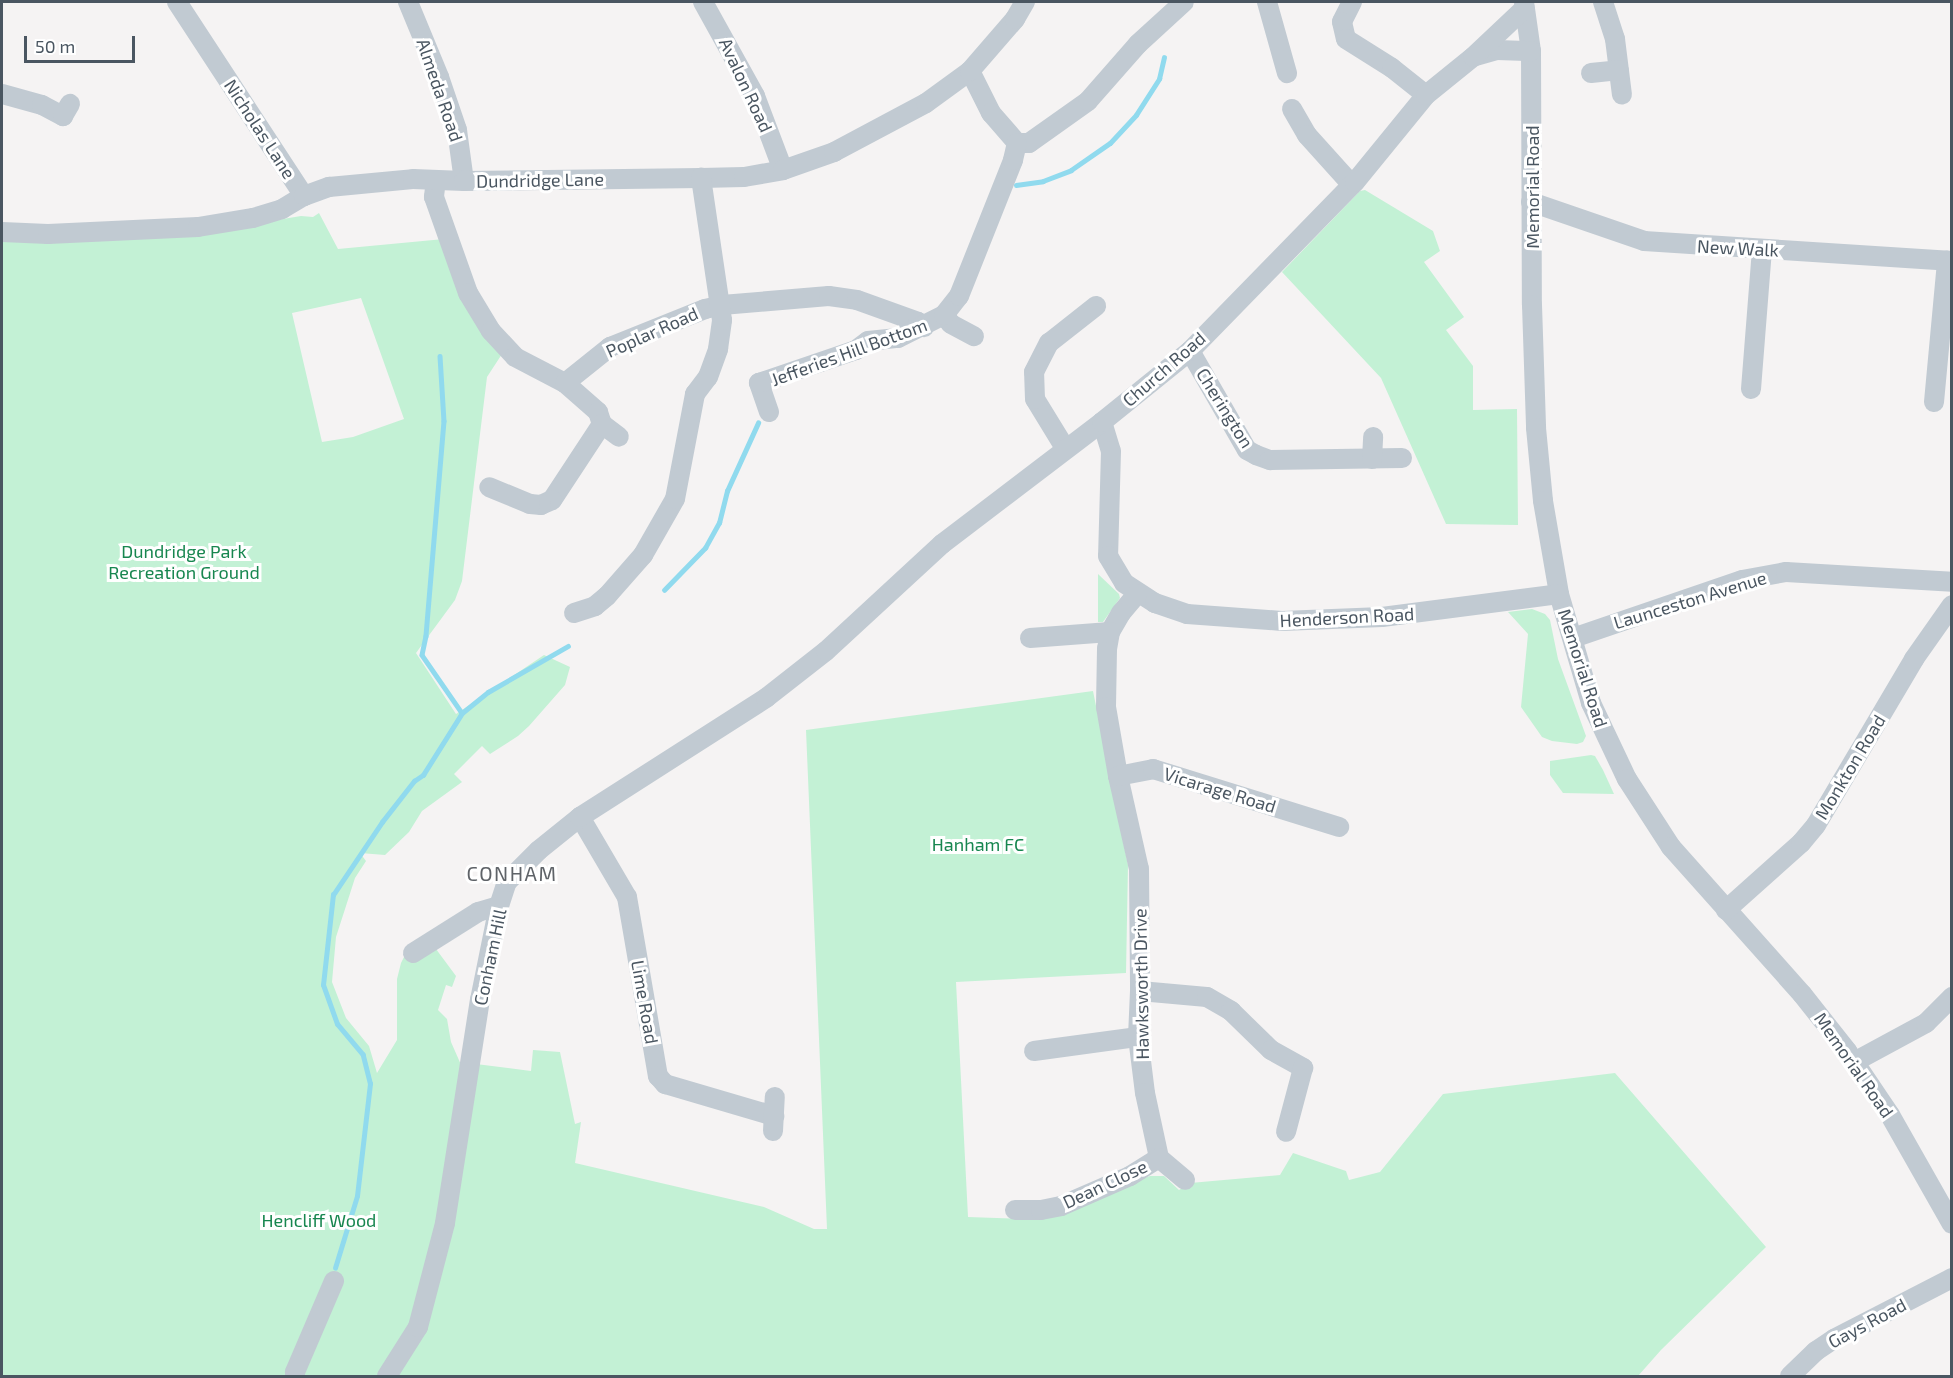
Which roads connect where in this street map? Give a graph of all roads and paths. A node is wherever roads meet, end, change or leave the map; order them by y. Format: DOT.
graph roads {
  1 [pos="177,2"];
  2 [pos="408,2"];
  3 [pos="703,2"];
  4 [pos="1025,2"];
  5 [pos="1184,2"];
  6 [pos="1267,2"];
  7 [pos="1352,2"];
  8 [pos="1603,2"];
  9 [pos="1525,5"];
  10 [pos="1531,51"];
  11 [pos="1473,57"];
  12 [pos="969,70"];
  13 [pos="1619,70"];
  14 [pos="1287,73"];
  15 [pos="1591,73"];
  16 [pos="2,94"];
  17 [pos="1426,95"];
  18 [pos="1622,95"];
  19 [pos="1292,109"];
  20 [pos="64,116"];
  21 [pos="1017,142"];
  22 [pos="783,170"];
  23 [pos="701,178"];
  24 [pos="436,180"];
  25 [pos="464,181"];
  26 [pos="1352,185"];
  27 [pos="304,196"];
  28 [pos="1531,202"];
  29 [pos="2,232"];
  30 [pos="1762,249"];
  31 [pos="1949,261"];
  32 [pos="722,305"];
  33 [pos="1096,306"];
  34 [pos="944,315"];
  35 [pos="924,327"];
  36 [pos="974,336"];
  37 [pos="1190,351"];
  38 [pos="565,383"];
  39 [pos="1751,389"];
  40 [pos="1934,402"];
  41 [pos="769,412"];
  42 [pos="1102,422"];
  43 [pos="602,424"];
  44 [pos="619,437"];
  45 [pos="1373,437"];
  46 [pos="1065,448"];
  47 [pos="1372,459"];
  48 [pos="1402,459"];
  49 [pos="489,487"];
  50 [pos="1952,582"];
  51 [pos="1137,594"];
  52 [pos="1559,594"];
  53 [pos="1952,605"];
  54 [pos="574,613"];
  55 [pos="1110,632"];
  56 [pos="1573,638"];
  57 [pos="1042,642"];
  58 [pos="826,651"];
  59 [pos="1118,776"];
  60 [pos="580,817"];
  61 [pos="1339,827"];
  62 [pos="499,906"];
  63 [pos="1726,910"];
  64 [pos="413,953"];
  65 [pos="1140,991"];
  66 [pos="1950,1001"];
  67 [pos="1137,1037"];
  68 [pos="1034,1051"];
  69 [pos="1854,1062"];
  70 [pos="774,1115"];
  71 [pos="1286,1132"];
  72 [pos="1159,1158"];
  73 [pos="1185,1180"];
  74 [pos="1015,1210"];
  75 [pos="1952,1224"];
  76 [pos="1952,1278"];
  77 [pos="334,1281"];
  78 [pos="296,1377"];
  79 [pos="387,1377"];
  80 [pos="1790,1377"];
  1 -- 27 [label="street, Nicholas Lane"];
  2 -- 25 [label="street, Almeda Road"];
  3 -- 22 [label="street, Avalon Road"];
  4 -- 12 [label="street, Dundridge Lane"];
  5 -- 21 [label="street"];
  6 -- 14 [label="street"];
  7 -- 17 [label="street"];
  8 -- 13 [label="street"];
  9 -- 10 [label="street, Memorial Road"];
  9 -- 11 [label="street, Church Road"];
  10 -- 11 [label="street, Church Road"];
  10 -- 28 [label="street, Memorial Road"];
  11 -- 17 [label="street, Church Road"];
  12 -- 21 [label="street"];
  12 -- 22 [label="street, Dundridge Lane"];
  13 -- 15 [label="street"];
  13 -- 18 [label="street"];
  16 -- 20 [label="street"];
  17 -- 26 [label="street, Church Road"];
  19 -- 26 [label="street"];
  21 -- 34 [label="street, Jefferies Hill Bottom"];
  22 -- 23 [label="street, Dundridge Lane"];
  23 -- 25 [label="street, Dundridge Lane"];
  23 -- 32 [label="street"];
  24 -- 25 [label="street, Dundridge Lane"];
  24 -- 27 [label="street, Dundridge Lane"];
  24 -- 38 [label="street"];
  26 -- 37 [label="street, Church Road"];
  27 -- 29 [label="street, Dundridge Lane"];
  28 -- 30 [label="street, New Walk"];
  28 -- 52 [label="street, Memorial Road"];
  30 -- 31 [label="street, New Walk"];
  30 -- 39 [label="street"];
  31 -- 40 [label="street"];
  32 -- 35 [label="street, Poplar Road"];
  32 -- 38 [label="street, Poplar Road"];
  32 -- 54 [label="street"];
  33 -- 46 [label="street"];
  34 -- 35 [label="street, Jefferies Hill Bottom"];
  34 -- 36 [label="street, Jefferies Hill Bottom"];
  35 -- 41 [label="street, Jefferies Hill Bottom"];
  37 -- 42 [label="street, Church Road"];
  37 -- 47 [label="street, Cherington"];
  38 -- 43 [label="street"];
  42 -- 46 [label="street, Church Road"];
  42 -- 51 [label="street"];
  43 -- 44 [label="street"];
  43 -- 49 [label="street"];
  45 -- 47 [label="street"];
  46 -- 58 [label="street, Church Road"];
  47 -- 48 [label="street, Cherington"];
  50 -- 56 [label="street, Launceston Avenue"];
  51 -- 52 [label="street, Henderson Road"];
  51 -- 55 [label="street"];
  52 -- 56 [label="street, Memorial Road"];
  53 -- 63 [label="street, Monkton Road"];
  55 -- 57 [label="street"];
  55 -- 59 [label="street"];
  56 -- 63 [label="street, Memorial Road"];
  58 -- 60 [label="street, Conham Hill"];
  59 -- 61 [label="street, Vicarage Road"];
  59 -- 65 [label="street, Hawksworth Drive"];
  60 -- 62 [label="street, Conham Hill"];
  60 -- 70 [label="street, Lime Road"];
  62 -- 64 [label="street"];
  62 -- 79 [label="street, Conham Hill"];
  63 -- 69 [label="street, Memorial Road"];
  65 -- 67 [label="street, Hawksworth Drive"];
  65 -- 71 [label="street"];
  66 -- 69 [label="street"];
  67 -- 68 [label="street"];
  67 -- 72 [label="street, Hawksworth Drive"];
  69 -- 75 [label="street, Memorial Road"];
  72 -- 73 [label="street"];
  72 -- 74 [label="street, Dean Close"];
  76 -- 80 [label="street, Gays Road"];
  77 -- 78 [label="street"];
}
